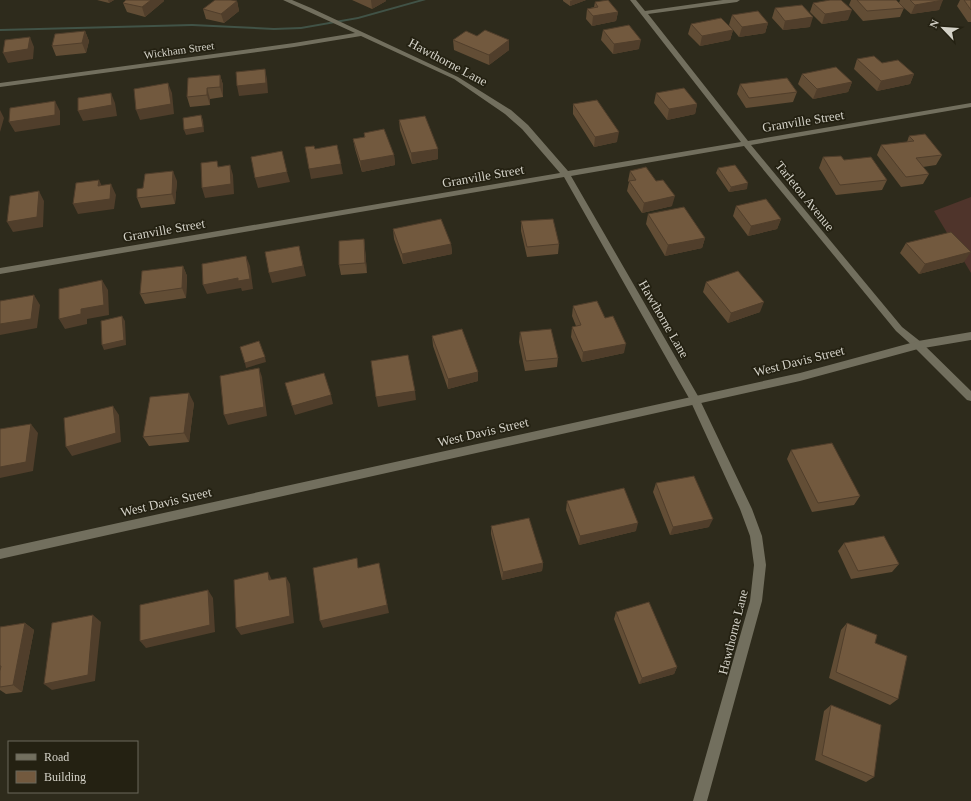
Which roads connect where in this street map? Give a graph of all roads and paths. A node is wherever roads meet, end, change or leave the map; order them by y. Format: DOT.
graph roads {
  1 [pos="286,0"];
  2 [pos="633,0"];
  3 [pos="737,0"];
  4 [pos="644,13"];
  5 [pos="361,34"];
  6 [pos="0,85"];
  7 [pos="971,105"];
  8 [pos="746,143"];
  9 [pos="566,174"];
  10 [pos="0,271"];
  11 [pos="971,336"];
  12 [pos="918,345"];
  13 [pos="971,397"];
  14 [pos="694,399"];
  15 [pos="0,554"];
  16 [pos="700,801"];
  1 -- 5 [label="street, Hawthorne Lane"];
  2 -- 4 [label="street, Tarleton Avenue"];
  3 -- 4 [label="street"];
  4 -- 8 [label="street, Tarleton Avenue"];
  5 -- 6 [label="street, Wickham Street"];
  5 -- 9 [label="street, Hawthorne Lane"];
  7 -- 8 [label="street, Granville Street"];
  8 -- 9 [label="street, Granville Street"];
  8 -- 12 [label="street, Tarleton Avenue"];
  9 -- 10 [label="street, Granville Street"];
  9 -- 14 [label="street, Hawthorne Lane"];
  11 -- 12 [label="street, West Davis Street"];
  12 -- 13 [label="street, Tarleton Avenue"];
  12 -- 14 [label="street, West Davis Street"];
  14 -- 15 [label="street, West Davis Street"];
  14 -- 16 [label="street, Hawthorne Lane"];
}
